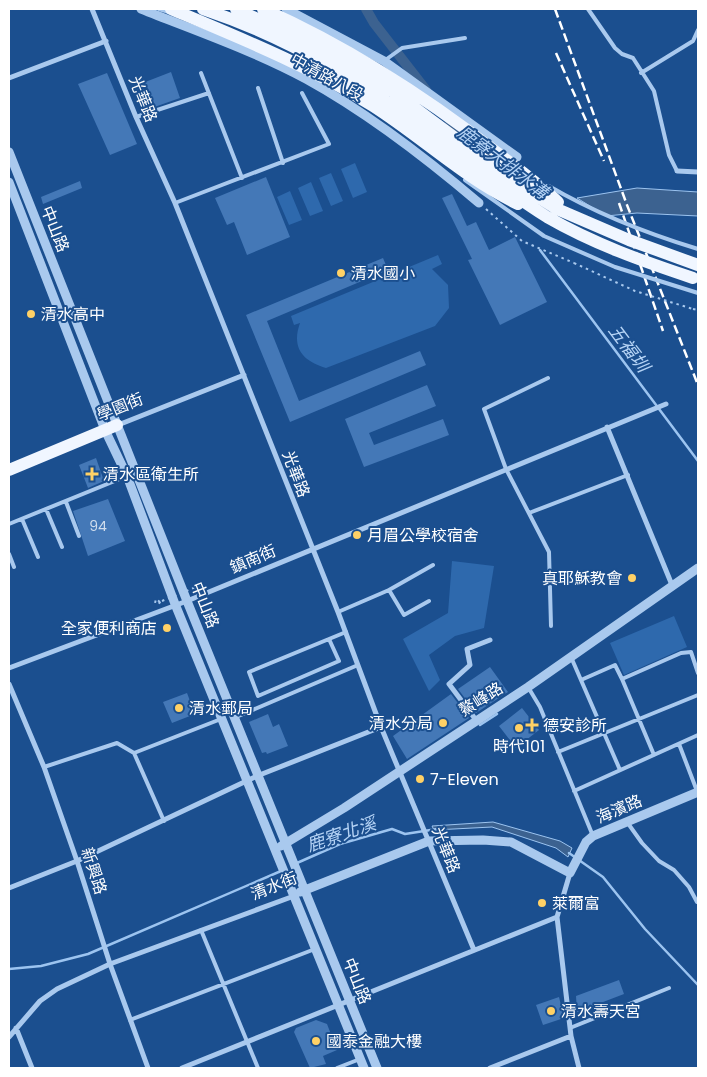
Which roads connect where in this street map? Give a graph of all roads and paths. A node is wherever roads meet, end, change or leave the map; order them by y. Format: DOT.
graph roads {
  1 [pos="92,9"];
  2 [pos="141,9"];
  3 [pos="159,9"];
  4 [pos="171,9"];
  5 [pos="202,9"];
  6 [pos="236,9"];
  7 [pos="263,9"];
  8 [pos="270,9"];
  9 [pos="286,9"];
  10 [pos="588,9"];
  11 [pos="698,30"];
  12 [pos="465,38"];
  13 [pos="106,40"];
  14 [pos="384,61"];
  15 [pos="201,73"];
  16 [pos="641,73"];
  17 [pos="9,78"];
  18 [pos="258,88"];
  19 [pos="209,93"];
  20 [pos="302,93"];
  21 [pos="136,117"];
  22 [pos="9,152"];
  23 [pos="517,156"];
  24 [pos="283,162"];
  25 [pos="677,170"];
  26 [pos="698,172"];
  27 [pos="242,178"];
  28 [pos="9,182"];
  29 [pos="479,203"];
  30 [pos="175,204"];
  31 [pos="571,214"];
  32 [pos="548,217"];
  33 [pos="698,249"];
  34 [pos="698,264"];
  35 [pos="697,280"];
  36 [pos="698,293"];
  37 [pos="698,310"];
  38 [pos="244,375"];
  39 [pos="548,378"];
  40 [pos="664,405"];
  41 [pos="608,427"];
  42 [pos="111,428"];
  43 [pos="506,469"];
  44 [pos="9,470"];
  45 [pos="628,475"];
  46 [pos="127,476"];
  47 [pos="66,502"];
  48 [pos="46,509"];
  49 [pos="529,513"];
  50 [pos="22,519"];
  51 [pos="9,524"];
  52 [pos="79,536"];
  53 [pos="62,547"];
  54 [pos="312,548"];
  55 [pos="9,554"];
  56 [pos="38,557"];
  57 [pos="433,565"];
  58 [pos="14,567"];
  59 [pos="698,568"];
  60 [pos="672,585"];
  61 [pos="197,586"];
  62 [pos="389,590"];
  63 [pos="187,601"];
  64 [pos="161,602"];
  65 [pos="429,602"];
  66 [pos="175,604"];
  67 [pos="338,612"];
  68 [pos="551,626"];
  69 [pos="346,632"];
  70 [pos="329,639"];
  71 [pos="490,640"];
  72 [pos="570,656"];
  73 [pos="696,661"];
  74 [pos="358,666"];
  75 [pos="9,668"];
  76 [pos="698,673"];
  77 [pos="622,679"];
  78 [pos="581,680"];
  79 [pos="9,684"];
  80 [pos="528,687"];
  81 [pos="698,695"];
  82 [pos="235,717"];
  83 [pos="222,718"];
  84 [pos="476,720"];
  85 [pos="639,720"];
  86 [pos="381,728"];
  87 [pos="605,733"];
  88 [pos="698,735"];
  89 [pos="679,744"];
  90 [pos="558,752"];
  91 [pos="134,753"];
  92 [pos="654,754"];
  93 [pos="44,768"];
  94 [pos="401,770"];
  95 [pos="620,770"];
  96 [pos="257,776"];
  97 [pos="247,782"];
  98 [pos="574,791"];
  99 [pos="698,792"];
  100 [pos="164,821"];
  101 [pos="627,822"];
  102 [pos="593,836"];
  103 [pos="429,841"];
  104 [pos="286,844"];
  105 [pos="274,848"];
  106 [pos="78,860"];
  107 [pos="570,873"];
  108 [pos="9,888"];
  109 [pos="305,890"];
  110 [pos="294,896"];
  111 [pos="697,902"];
  112 [pos="557,917"];
  113 [pos="201,930"];
  114 [pos="316,949"];
  115 [pos="474,950"];
  116 [pos="110,964"];
  117 [pos="223,986"];
  118 [pos="669,988"];
  119 [pos="349,1001"];
  120 [pos="338,1005"];
  121 [pos="130,1020"];
  122 [pos="16,1028"];
  123 [pos="570,1028"];
  124 [pos="571,1036"];
  125 [pos="9,1037"];
  126 [pos="249,1042"];
  127 [pos="360,1059"];
  128 [pos="32,1068"];
  129 [pos="148,1068"];
  130 [pos="182,1068"];
  131 [pos="258,1068"];
  132 [pos="338,1068"];
  133 [pos="364,1068"];
  134 [pos="377,1068"];
  135 [pos="490,1068"];
  136 [pos="579,1068"];
  1 -- 13 [label="street, 光華路"];
  2 -- 29 [label="street, 中清路八段"];
  3 -- 36 [label="lane, bridge"];
  4 -- 32 [label="main road, bridge"];
  5 -- 32 [label="main road, bridge"];
  6 -- 31 [label="main road, bridge"];
  7 -- 31 [label="main road, bridge"];
  8 -- 33 [label="lane, bridge"];
  9 -- 14 [label="street"];
  10 -- 16 [label="lane"];
  11 -- 16 [label="lane"];
  12 -- 14 [label="lane"];
  13 -- 17 [label="street"];
  13 -- 21 [label="street, 光華路"];
  14 -- 23 [label="street"];
  15 -- 19 [label="lane"];
  16 -- 25 [label="lane"];
  18 -- 24 [label="lane"];
  19 -- 21 [label="lane"];
  19 -- 27 [label="lane"];
  20 -- 24 [label="lane"];
  21 -- 30 [label="street, 光華路"];
  22 -- 42 [label="street, 中山路"];
  23 -- 29 [label="street"];
  24 -- 27 [label="lane"];
  25 -- 26 [label="street"];
  27 -- 30 [label="lane"];
  28 -- 42 [label="street, 中山路"];
  29 -- 37 [label="path, bridge"];
  30 -- 38 [label="street, 光華路"];
  31 -- 34 [label="main road, bridge"];
  32 -- 35 [label="main road, bridge"];
  38 -- 42 [label="street, 學園街"];
  38 -- 54 [label="street, 光華路"];
  39 -- 43 [label="lane"];
  40 -- 41 [label="street, 鎮南街"];
  41 -- 43 [label="street, 鎮南街"];
  41 -- 45 [label="street"];
  42 -- 44 [label="main road, 學園街"];
  42 -- 46 [label="street, 中山路"];
  42 -- 63 [label="street, 中山路"];
  43 -- 49 [label="lane"];
  43 -- 54 [label="street, 鎮南街"];
  45 -- 49 [label="lane"];
  45 -- 60 [label="street"];
  46 -- 47 [label="lane"];
  46 -- 66 [label="street, 中山路"];
  47 -- 48 [label="lane"];
  47 -- 52 [label="lane"];
  48 -- 50 [label="lane"];
  48 -- 53 [label="lane"];
  49 -- 68 [label="lane"];
  50 -- 51 [label="lane"];
  50 -- 56 [label="lane"];
  54 -- 63 [label="street, 鎮南街"];
  54 -- 67 [label="street, 光華路"];
  55 -- 58 [label="lane"];
  57 -- 62 [label="lane"];
  59 -- 60 [label="street, 鰲峰路"];
  60 -- 72 [label="street, 鰲峰路"];
  61 -- 64 [label="path, bridge"];
  62 -- 65 [label="lane"];
  62 -- 67 [label="lane"];
  63 -- 66 [label="street, 鎮南街"];
  63 -- 82 [label="street, 中山路"];
  66 -- 75 [label="street, 鎮南街"];
  66 -- 83 [label="street, 中山路"];
  67 -- 69 [label="street, 光華路"];
  69 -- 70 [label="lane"];
  69 -- 74 [label="street, 光華路"];
  70 -- 70 [label="lane"];
  71 -- 84 [label="street"];
  72 -- 78 [label="lane"];
  72 -- 80 [label="street, 鰲峰路"];
  73 -- 76 [label="lane"];
  73 -- 77 [label="lane"];
  74 -- 82 [label="lane"];
  74 -- 86 [label="street, 光華路"];
  77 -- 78 [label="lane"];
  77 -- 85 [label="lane"];
  78 -- 87 [label="lane"];
  79 -- 93 [label="street, 新興路"];
  80 -- 84 [label="street, 鰲峰路"];
  80 -- 90 [label="lane"];
  81 -- 85 [label="lane"];
  82 -- 96 [label="street, 中山路"];
  83 -- 91 [label="lane"];
  83 -- 97 [label="street, 中山路"];
  84 -- 94 [label="street, 鰲峰路"];
  85 -- 87 [label="lane"];
  85 -- 92 [label="lane"];
  86 -- 94 [label="street, 光華路"];
  86 -- 96 [label="street"];
  87 -- 90 [label="lane"];
  87 -- 95 [label="lane"];
  88 -- 89 [label="lane"];
  89 -- 92 [label="lane"];
  89 -- 99 [label="lane"];
  90 -- 98 [label="lane"];
  91 -- 93 [label="lane"];
  91 -- 100 [label="lane"];
  92 -- 95 [label="lane"];
  93 -- 106 [label="street, 新興路"];
  94 -- 103 [label="street, 光華路"];
  94 -- 104 [label="street, 鰲峰路"];
  95 -- 98 [label="lane"];
  96 -- 97 [label="street"];
  96 -- 104 [label="street, 中山路"];
  97 -- 100 [label="street"];
  97 -- 105 [label="street, 中山路"];
  98 -- 102 [label="lane"];
  99 -- 101 [label="street, 海濱路"];
  100 -- 106 [label="street"];
  101 -- 102 [label="street, 海濱路"];
  101 -- 111 [label="lane"];
  102 -- 107 [label="street, 海濱路"];
  103 -- 107 [label="street, 清水街"];
  103 -- 109 [label="street, 清水街"];
  103 -- 115 [label="street, 光華路"];
  104 -- 105 [label="street, 鰲峰路"];
  104 -- 109 [label="street, 中山路"];
  105 -- 110 [label="street, 中山路"];
  106 -- 108 [label="street"];
  106 -- 116 [label="street, 新興路"];
  107 -- 112 [label="street"];
  109 -- 110 [label="street, 清水街"];
  109 -- 119 [label="street, 中山路"];
  110 -- 113 [label="street, 清水街"];
  110 -- 114 [label="street, 中山路"];
  112 -- 115 [label="street"];
  112 -- 123 [label="street"];
  113 -- 116 [label="street, 清水街"];
  113 -- 117 [label="lane"];
  114 -- 117 [label="lane"];
  114 -- 120 [label="street, 中山路"];
  115 -- 119 [label="street"];
  116 -- 121 [label="street, 新興路"];
  116 -- 122 [label="street, 清水街"];
  117 -- 121 [label="lane"];
  117 -- 126 [label="lane"];
  118 -- 123 [label="lane"];
  119 -- 120 [label="street"];
  119 -- 134 [label="street, 中山路"];
  120 -- 126 [label="street"];
  120 -- 127 [label="street, 中山路"];
  121 -- 129 [label="street, 新興路"];
  122 -- 125 [label="street, 清水街"];
  122 -- 128 [label="street"];
  123 -- 124 [label="street"];
  124 -- 135 [label="street"];
  124 -- 136 [label="street"];
  126 -- 130 [label="street"];
  126 -- 131 [label="lane"];
  127 -- 132 [label="lane"];
  127 -- 133 [label="street, 中山路"];
}
